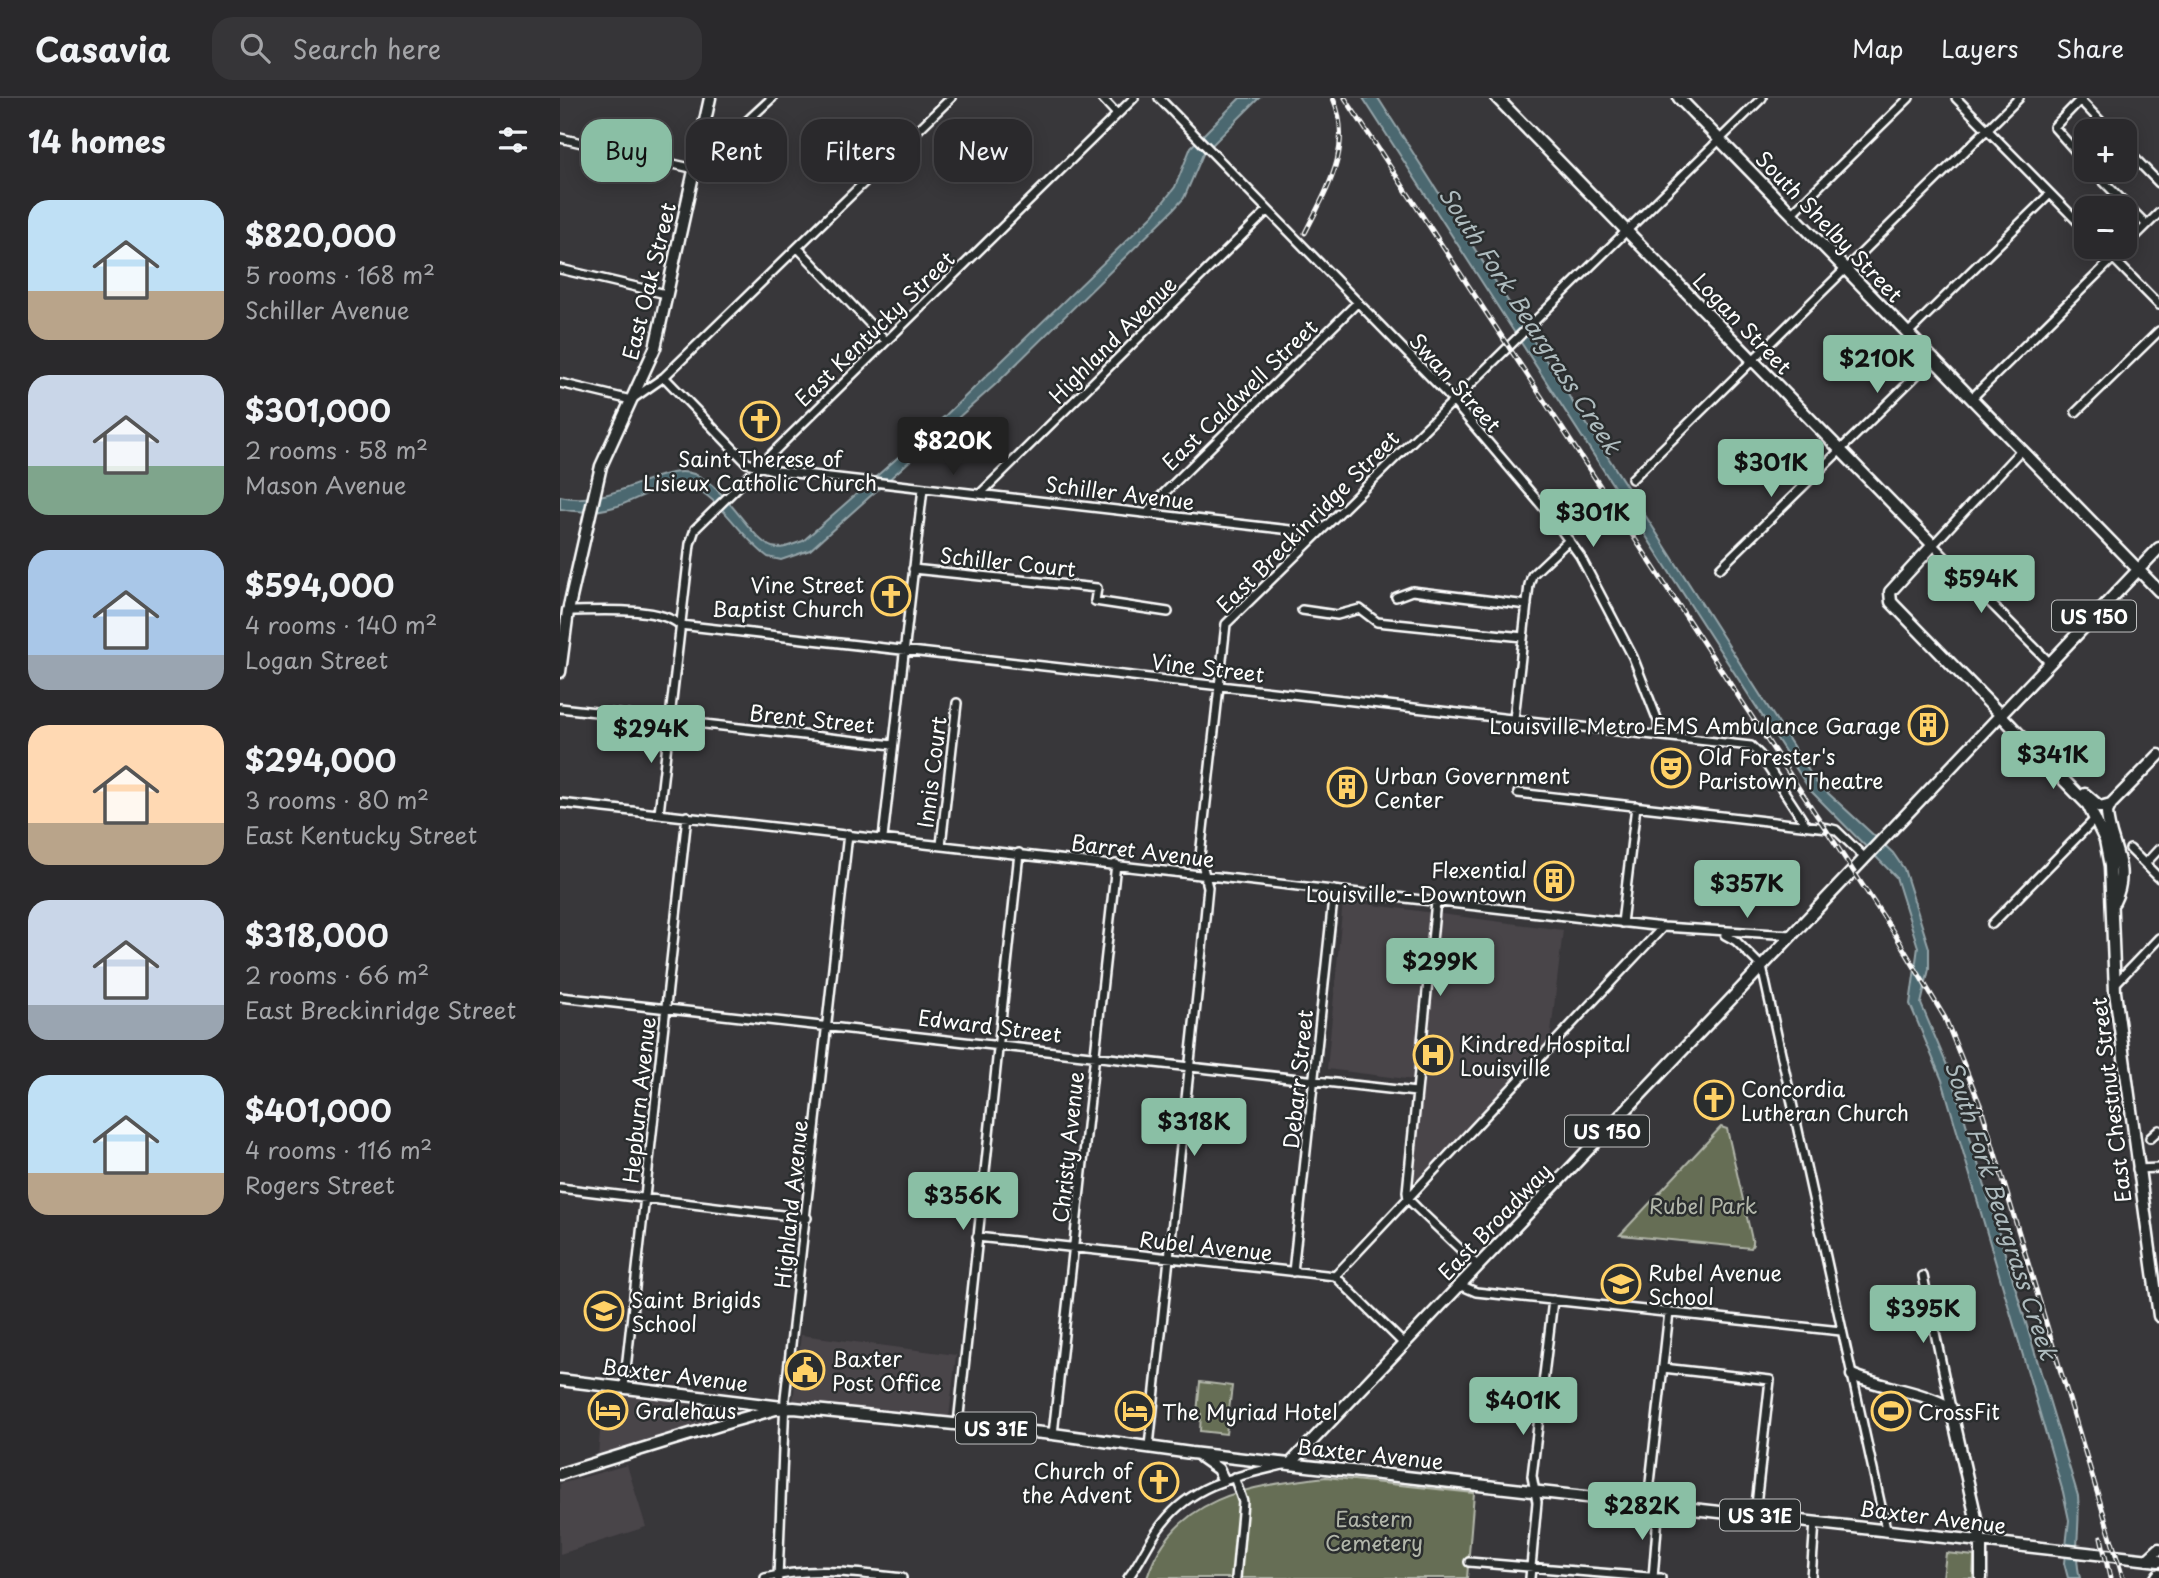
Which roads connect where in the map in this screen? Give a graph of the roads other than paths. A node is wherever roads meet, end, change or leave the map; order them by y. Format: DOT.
graph roads {
  1 [pos="709,98"];
  2 [pos="772,98"];
  3 [pos="951,98"];
  4 [pos="1102,98"];
  5 [pos="1133,98"];
  6 [pos="1159,98"];
  7 [pos="1679,98"];
  8 [pos="1762,98"];
  9 [pos="1909,98"];
  10 [pos="1956,98"];
  11 [pos="2019,98"];
  12 [pos="1501,99"];
  13 [pos="2079,99"];
  14 [pos="1117,114"];
  15 [pos="705,119"];
  16 [pos="751,119"];
  17 [pos="2098,119"];
  18 [pos="1987,129"];
  19 [pos="560,138"];
  20 [pos="1719,139"];
  21 [pos="2074,150"];
  22 [pos="2137,160"];
  23 [pos="686,167"];
  24 [pos="692,182"];
  25 [pos="2104,182"];
  26 [pos="2159,183"];
  27 [pos="2050,194"];
  28 [pos="1268,210"];
  29 [pos="2159,213"];
  30 [pos="1791,214"];
  31 [pos="2074,218"];
  32 [pos="2147,225"];
  33 [pos="1628,232"];
  34 [pos="2137,235"];
  35 [pos="798,248"];
  36 [pos="2112,259"];
  37 [pos="2114,259"];
  38 [pos="560,269"];
  39 [pos="1845,269"];
  40 [pos="666,294"];
  41 [pos="1358,302"];
  42 [pos="2159,305"];
  43 [pos="2159,331"];
  44 [pos="1907,334"];
  45 [pos="886,341"];
  46 [pos="1752,359"];
  47 [pos="1932,360"];
  48 [pos="664,377"];
  49 [pos="560,383"];
  50 [pos="1971,399"];
  51 [pos="631,400"];
  52 [pos="1452,401"];
  53 [pos="2076,412"];
  54 [pos="1840,450"];
  55 [pos="2021,450"];
  56 [pos="758,466"];
  57 [pos="1632,478"];
  58 [pos="923,488"];
  59 [pos="980,494"];
  60 [pos="1148,513"];
  61 [pos="1317,533"];
  62 [pos="1569,540"];
  63 [pos="1933,545"];
  64 [pos="2159,548"];
  65 [pos="1720,568"];
  66 [pos="913,569"];
  67 [pos="2138,570"];
  68 [pos="2159,592"];
  69 [pos="1396,597"];
  70 [pos="1527,604"];
  71 [pos="1302,610"];
  72 [pos="568,611"];
  73 [pos="1168,612"];
  74 [pos="680,625"];
  75 [pos="1523,637"];
  76 [pos="904,650"];
  77 [pos="2050,663"];
  78 [pos="560,672"];
  79 [pos="1218,686"];
  80 [pos="957,703"];
  81 [pos="560,708"];
  82 [pos="2001,716"];
  83 [pos="1514,719"];
  84 [pos="670,720"];
  85 [pos="1658,735"];
  86 [pos="893,745"];
  87 [pos="2031,747"];
  88 [pos="2159,755"];
  89 [pos="1518,793"];
  90 [pos="560,803"];
  91 [pos="2111,804"];
  92 [pos="1636,806"];
  93 [pos="659,813"];
  94 [pos="687,816"];
  95 [pos="2096,818"];
  96 [pos="1806,825"];
  97 [pos="848,834"];
  98 [pos="883,838"];
  99 [pos="941,845"];
  100 [pos="2130,849"];
  101 [pos="2159,849"];
  102 [pos="1019,853"];
  103 [pos="1868,855"];
  104 [pos="1116,863"];
  105 [pos="2145,863"];
  106 [pos="1204,873"];
  107 [pos="2159,878"];
  108 [pos="1334,890"];
  109 [pos="1436,901"];
  110 [pos="2114,903"];
  111 [pos="1622,923"];
  112 [pos="1992,924"];
  113 [pos="1663,927"];
  114 [pos="1721,933"];
  115 [pos="1792,935"];
  116 [pos="2159,938"];
  117 [pos="1762,967"];
  118 [pos="2115,984"];
  119 [pos="560,997"];
  120 [pos="665,1009"];
  121 [pos="827,1026"];
  122 [pos="998,1044"];
  123 [pos="1094,1055"];
  124 [pos="1190,1065"];
  125 [pos="1314,1079"];
  126 [pos="1416,1093"];
  127 [pos="2159,1130"];
  128 [pos="2151,1138"];
  129 [pos="2159,1168"];
  130 [pos="2137,1169"];
  131 [pos="560,1188"];
  132 [pos="645,1197"];
  133 [pos="1408,1199"];
  134 [pos="807,1218"];
  135 [pos="977,1237"];
  136 [pos="1073,1247"];
  137 [pos="1169,1258"];
  138 [pos="1478,1266"];
  139 [pos="1293,1272"];
  140 [pos="1335,1276"];
  141 [pos="1923,1276"];
  142 [pos="1460,1285"];
  143 [pos="1553,1300"];
  144 [pos="1669,1312"];
  145 [pos="2159,1316"];
  146 [pos="1841,1331"];
  147 [pos="1404,1344"];
  148 [pos="1663,1368"];
  149 [pos="1852,1375"];
  150 [pos="560,1380"];
  151 [pos="624,1387"];
  152 [pos="781,1408"];
  153 [pos="1951,1408"];
  154 [pos="958,1424"];
  155 [pos="1053,1434"];
  156 [pos="1149,1446"];
  157 [pos="1191,1453"];
  158 [pos="1291,1463"];
  159 [pos="560,1474"];
  160 [pos="1228,1478"];
  161 [pos="1535,1490"];
  162 [pos="1653,1504"];
  163 [pos="1755,1514"];
  164 [pos="1815,1522"];
  165 [pos="1886,1529"];
  166 [pos="1981,1540"];
  167 [pos="2159,1549"];
  168 [pos="2147,1560"];
  169 [pos="2159,1561"];
  170 [pos="1469,1562"];
  171 [pos="1531,1567"];
  172 [pos="778,1576"];
  173 [pos="765,1578"];
  174 [pos="902,1578"];
  175 [pos="1128,1578"];
  176 [pos="1236,1578"];
  177 [pos="1530,1578"];
  178 [pos="1653,1578"];
  179 [pos="1661,1578"];
  180 [pos="1811,1578"];
  181 [pos="1981,1578"];
  1 -- 15 [label="main road, East Oak Street"];
  2 -- 16 [label="street"];
  3 -- 35 [label="street"];
  4 -- 14 [label="street"];
  5 -- 14 [label="street, East Kentucky Street"];
  6 -- 28 [label="street, Swan Street"];
  7 -- 20 [label="main road, South Shelby Street"];
  8 -- 20 [label="street, East Breckinridge Street"];
  9 -- 30 [label="street"];
  10 -- 18 [label="street"];
  11 -- 18 [label="street"];
  12 -- 33 [label="main road, Logan Street"];
  13 -- 17 [label="street"];
  13 -- 21 [label="street"];
  14 -- 45 [label="street, East Kentucky Street"];
  18 -- 27 [label="street"];
  18 -- 39 [label="street"];
  19 -- 23 [label="street"];
  20 -- 30 [label="main road, South Shelby Street"];
  20 -- 33 [label="street, East Breckinridge Street"];
  22 -- 26 [label="street"];
  24 -- 40 [label="main road, East Oak Street"];
  25 -- 32 [label="street"];
  27 -- 31 [label="street"];
  27 -- 44 [label="street"];
  28 -- 41 [label="street, Swan Street"];
  28 -- 59 [label="street, Highland Avenue"];
  29 -- 32 [label="street"];
  30 -- 39 [label="main road, South Shelby Street"];
  32 -- 34 [label="street"];
  33 -- 46 [label="main road, Logan Street"];
  33 -- 52 [label="street, East Breckinridge Street"];
  35 -- 45 [label="street"];
  35 -- 48 [label="street"];
  36 -- 50 [label="street"];
  37 -- 42 [label="street"];
  38 -- 40 [label="street"];
  39 -- 44 [label="main road, South Shelby Street"];
  39 -- 46 [label="street"];
  40 -- 51 [label="main road, East Oak Street"];
  41 -- 52 [label="street, Swan Street"];
  41 -- 60 [label="street, East Caldwell Street"];
  43 -- 53 [label="street"];
  44 -- 47 [label="main road, South Shelby Street"];
  45 -- 56 [label="street, East Kentucky Street"];
  46 -- 54 [label="main road, Logan Street"];
  46 -- 57 [label="street"];
  47 -- 50 [label="main road, South Shelby Street"];
  47 -- 54 [label="street"];
  48 -- 51 [label="street"];
  48 -- 56 [label="street, Schiller Avenue"];
  49 -- 51 [label="street"];
  50 -- 55 [label="main road, South Shelby Street"];
  51 -- 72 [label="main road, East Oak Street"];
  52 -- 61 [label="street, East Breckinridge Street"];
  52 -- 62 [label="street, Swan Street"];
  54 -- 63 [label="main road, Logan Street"];
  54 -- 65 [label="street"];
  55 -- 63 [label="street"];
  55 -- 67 [label="main road, South Shelby Street"];
  56 -- 58 [label="street, Schiller Avenue"];
  56 -- 74 [label="street, East Kentucky Street"];
  58 -- 59 [label="street, Schiller Avenue"];
  58 -- 66 [label="street"];
  59 -- 60 [label="street, Schiller Avenue"];
  60 -- 61 [label="street, Schiller Avenue"];
  61 -- 79 [label="street, East Breckinridge Street"];
  62 -- 70 [label="street"];
  62 -- 85 [label="street, Swan Street"];
  63 -- 77 [label="street, Logan Street"];
  63 -- 82 [label="main road"];
  64 -- 67 [label="main road, East Broadway / US 150"];
  66 -- 73 [label="street, Schiller Court"];
  66 -- 76 [label="street"];
  67 -- 68 [label="main road, South Shelby Street"];
  67 -- 77 [label="main road, East Broadway / US 150"];
  69 -- 70 [label="street"];
  70 -- 75 [label="street"];
  71 -- 75 [label="street"];
  72 -- 74 [label="street, Vine Street"];
  72 -- 78 [label="main road, East Oak Street"];
  74 -- 76 [label="street, Vine Street"];
  74 -- 84 [label="street, East Kentucky Street"];
  75 -- 83 [label="street"];
  76 -- 79 [label="street, Vine Street"];
  76 -- 86 [label="street"];
  77 -- 82 [label="main road, East Broadway / US 150"];
  79 -- 83 [label="street, Vine Street"];
  79 -- 106 [label="street, East Breckinridge Street"];
  80 -- 99 [label="street, Innis Court"];
  81 -- 84 [label="street, Brent Street"];
  82 -- 87 [label="main road"];
  82 -- 103 [label="main road, East Broadway / US 150"];
  83 -- 85 [label="street, Vine Street"];
  84 -- 86 [label="street, Brent Street"];
  84 -- 93 [label="street, East Kentucky Street"];
  85 -- 96 [label="street, Vine Street"];
  86 -- 98 [label="street"];
  87 -- 91 [label="main road"];
  87 -- 95 [label="main road"];
  88 -- 91 [label="main road"];
  89 -- 92 [label="street"];
  90 -- 93 [label="street, Barret Avenue"];
  91 -- 110 [label="main road"];
  92 -- 96 [label="street"];
  92 -- 111 [label="street"];
  93 -- 94 [label="street, Barret Avenue"];
  94 -- 97 [label="street, Barret Avenue"];
  94 -- 120 [label="street, Hepburn Avenue"];
  95 -- 110 [label="main road"];
  95 -- 112 [label="street"];
  96 -- 103 [label="street"];
  97 -- 98 [label="street, Barret Avenue"];
  97 -- 121 [label="street, Highland Avenue"];
  98 -- 99 [label="street, Barret Avenue"];
  99 -- 102 [label="street, Barret Avenue"];
  100 -- 105 [label="street"];
  101 -- 105 [label="street"];
  102 -- 104 [label="street, Barret Avenue"];
  102 -- 122 [label="street"];
  103 -- 115 [label="main road, East Broadway / US 150"];
  104 -- 106 [label="street, Barret Avenue"];
  104 -- 123 [label="street, Christy Avenue"];
  105 -- 107 [label="street"];
  106 -- 108 [label="street, Barret Avenue"];
  106 -- 124 [label="street, East Breckinridge Street"];
  108 -- 109 [label="street, Barret Avenue"];
  108 -- 125 [label="street, Debarr Street"];
  109 -- 111 [label="street, Barret Avenue"];
  109 -- 126 [label="street"];
  110 -- 118 [label="main road"];
  111 -- 113 [label="street, Barret Avenue"];
  113 -- 114 [label="street, Barret Avenue"];
  113 -- 133 [label="street"];
  114 -- 115 [label="street, Barret Avenue"];
  114 -- 117 [label="street"];
  115 -- 117 [label="main road, East Broadway / US 150"];
  116 -- 118 [label="street, East Chestnut Street"];
  117 -- 138 [label="main road, East Broadway / US 150"];
  117 -- 146 [label="street"];
  118 -- 130 [label="main road, East Chestnut Street"];
  119 -- 120 [label="street, Edward Street"];
  120 -- 121 [label="street, Edward Street"];
  120 -- 132 [label="street, Hepburn Avenue"];
  121 -- 122 [label="street, Edward Street"];
  121 -- 134 [label="street, Highland Avenue"];
  122 -- 123 [label="street, Edward Street"];
  122 -- 135 [label="street"];
  123 -- 124 [label="street, Edward Street"];
  123 -- 136 [label="street, Christy Avenue"];
  124 -- 125 [label="street, Edward Street"];
  124 -- 137 [label="street, East Breckinridge Street"];
  125 -- 126 [label="street, Edward Street"];
  125 -- 139 [label="street, Debarr Street"];
  126 -- 133 [label="street"];
  127 -- 128 [label="street"];
  129 -- 130 [label="street"];
  130 -- 145 [label="main road, East Chestnut Street"];
  131 -- 132 [label="street"];
  132 -- 134 [label="street"];
  132 -- 151 [label="street, Hepburn Avenue"];
  133 -- 138 [label="street"];
  133 -- 140 [label="street"];
  134 -- 152 [label="street, Highland Avenue"];
  135 -- 136 [label="street, Rubel Avenue"];
  135 -- 154 [label="street"];
  136 -- 137 [label="street, Rubel Avenue"];
  136 -- 155 [label="street, Christy Avenue"];
  137 -- 139 [label="street, Rubel Avenue"];
  137 -- 156 [label="street, East Breckinridge Street"];
  138 -- 142 [label="main road, East Broadway / US 150"];
  139 -- 140 [label="street, Rubel Avenue"];
  140 -- 147 [label="street"];
  141 -- 153 [label="street"];
  142 -- 143 [label="street"];
  142 -- 147 [label="main road, East Broadway / US 150"];
  143 -- 144 [label="street"];
  143 -- 161 [label="street"];
  144 -- 146 [label="street"];
  144 -- 148 [label="street"];
  146 -- 149 [label="street"];
  147 -- 158 [label="main road, East Broadway / US 150"];
  148 -- 162 [label="street"];
  148 -- 163 [label="street"];
  149 -- 153 [label="main road"];
  149 -- 165 [label="street"];
  150 -- 151 [label="main road, Baxter Avenue"];
  151 -- 152 [label="main road, Baxter Avenue"];
  152 -- 154 [label="main road, Baxter Avenue / US 31E"];
  152 -- 159 [label="main road, US 31E"];
  152 -- 172 [label="street, Highland Avenue"];
  153 -- 166 [label="main road"];
  154 -- 155 [label="main road, Baxter Avenue / US 31E"];
  155 -- 156 [label="main road, Baxter Avenue / US 31E"];
  156 -- 157 [label="main road, Baxter Avenue / US 31E"];
  157 -- 158 [label="main road, Baxter Avenue / US 31E"];
  157 -- 160 [label="main road"];
  158 -- 160 [label="street"];
  158 -- 161 [label="main road, Baxter Avenue / US 31E"];
  160 -- 175 [label="street"];
  160 -- 176 [label="street"];
  161 -- 162 [label="main road, Baxter Avenue / US 31E"];
  161 -- 171 [label="street"];
  162 -- 163 [label="main road, Baxter Avenue / US 31E"];
  162 -- 178 [label="street"];
  163 -- 164 [label="main road, Baxter Avenue / US 31E"];
  164 -- 165 [label="main road, Baxter Avenue / US 31E"];
  164 -- 180 [label="street"];
  165 -- 166 [label="main road, Baxter Avenue / US 31E"];
  166 -- 168 [label="main road, Baxter Avenue / US 31E"];
  166 -- 181 [label="main road"];
  167 -- 168 [label="main road"];
  168 -- 169 [label="main road, Baxter Avenue / US 31E"];
  170 -- 171 [label="street"];
  171 -- 177 [label="street"];
  171 -- 178 [label="street"];
  172 -- 173 [label="street"];
  172 -- 174 [label="street"];
  178 -- 179 [label="street"];
}
